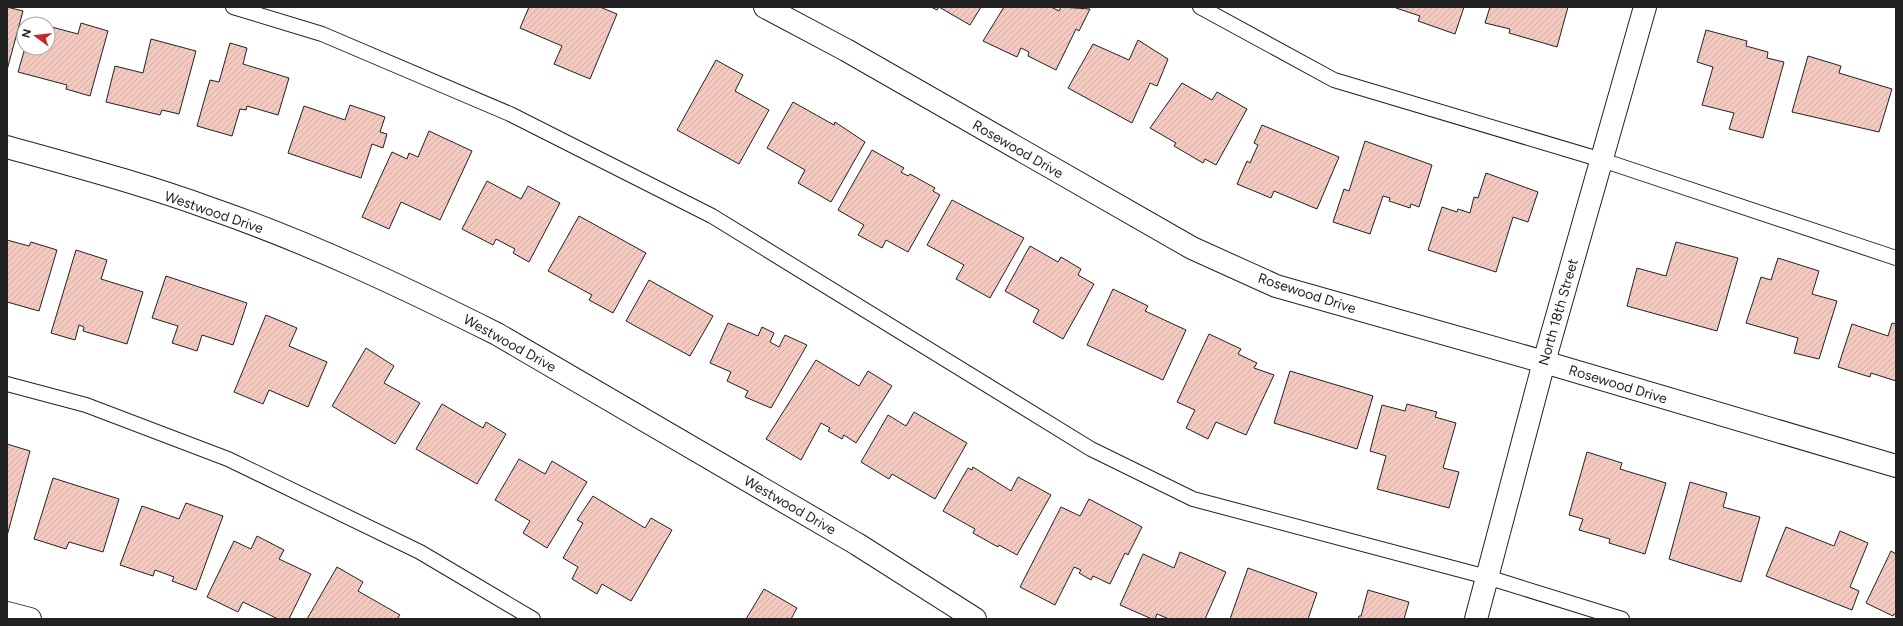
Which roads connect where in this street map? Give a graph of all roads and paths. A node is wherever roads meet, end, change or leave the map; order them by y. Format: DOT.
graph roads {
  1 [pos="232,7"];
  2 [pos="766,7"];
  3 [pos="1200,7"];
  4 [pos="1645,7"];
  5 [pos="7,147"];
  6 [pos="1602,160"];
  7 [pos="1896,258"];
  8 [pos="1544,362"];
  9 [pos="7,384"];
  10 [pos="1896,466"];
  11 [pos="1487,577"];
  12 [pos="7,613"];
  13 [pos="30,619"];
  14 [pos="533,619"];
  15 [pos="975,619"];
  16 [pos="1476,619"];
  17 [pos="1622,619"];
  1 -- 11 [label="lane"];
  2 -- 8 [label="street, Rosewood Drive"];
  3 -- 6 [label="lane"];
  4 -- 6 [label="street, North 18th Street"];
  5 -- 15 [label="street, Westwood Drive"];
  6 -- 7 [label="lane"];
  6 -- 8 [label="street, North 18th Street"];
  8 -- 10 [label="street, Rosewood Drive"];
  8 -- 11 [label="street, North 18th Street"];
  9 -- 14 [label="lane"];
  11 -- 16 [label="street, North 18th Street"];
  11 -- 17 [label="lane"];
  12 -- 13 [label="street"];
}
